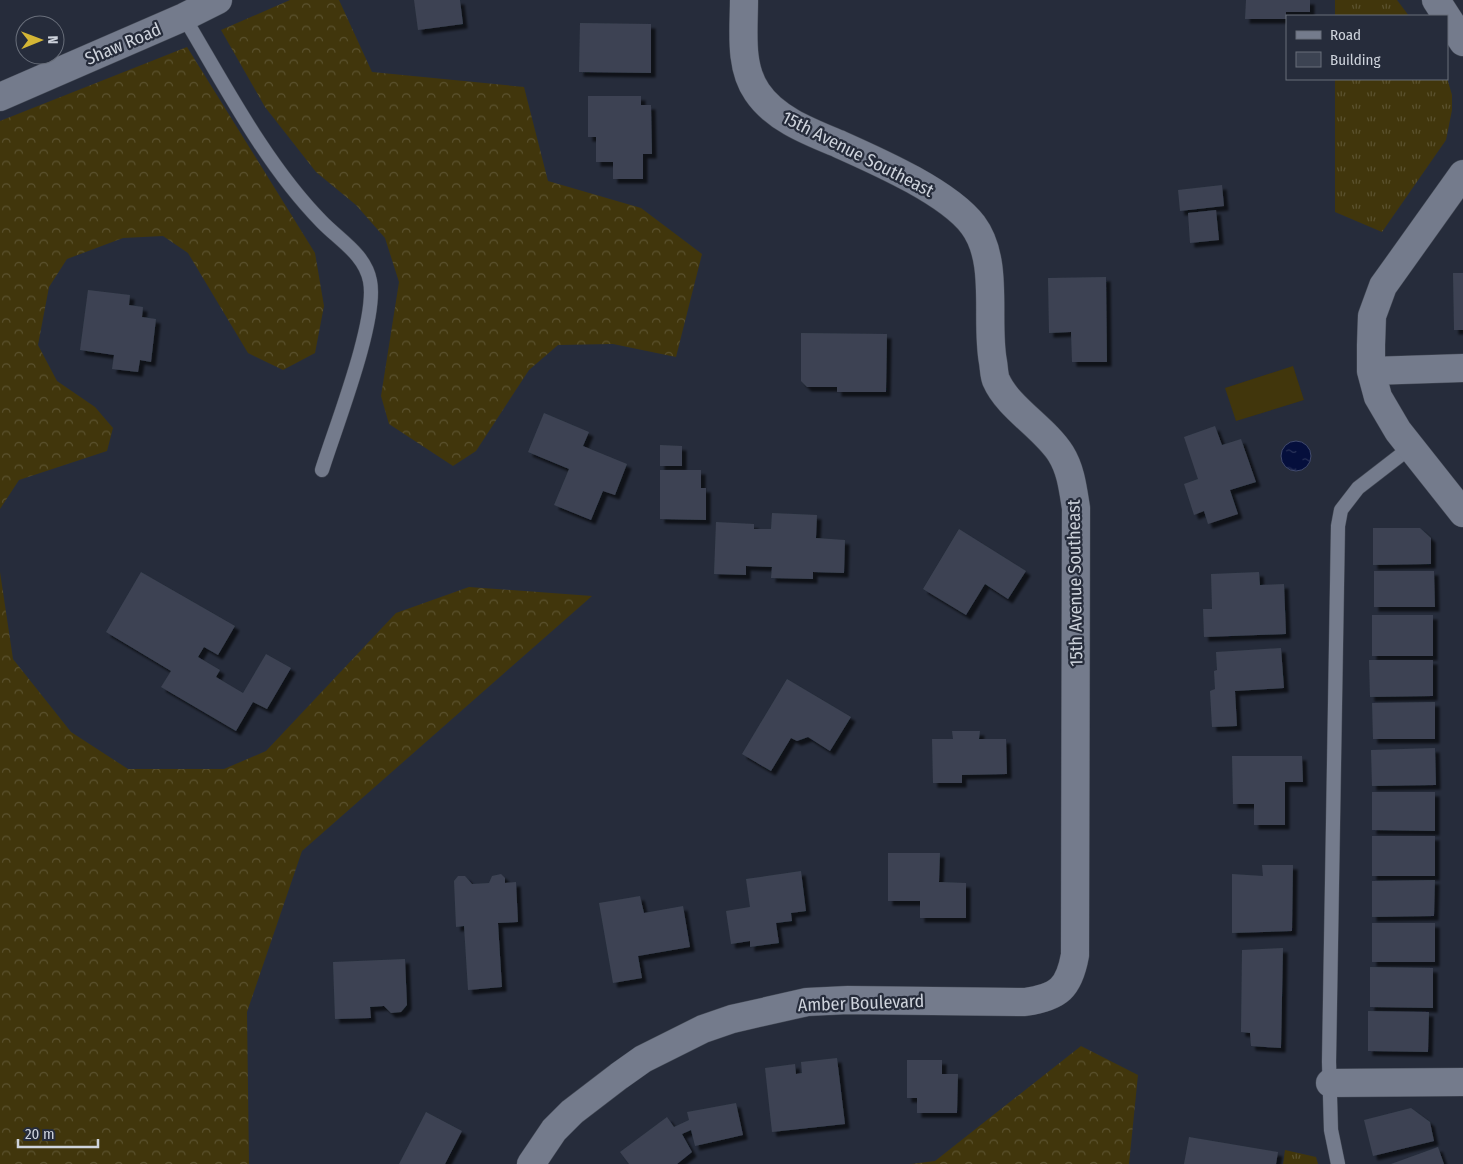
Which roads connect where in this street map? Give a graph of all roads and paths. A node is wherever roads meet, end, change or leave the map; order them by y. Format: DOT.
graph roads {
  1 [pos="218,0"];
  2 [pos="744,0"];
  3 [pos="1436,0"];
  4 [pos="1446,15"];
  5 [pos="184,18"];
  6 [pos="1448,19"];
  7 [pos="1463,42"];
  8 [pos="0,97"];
  9 [pos="1463,174"];
  10 [pos="1463,368"];
  11 [pos="1372,371"];
  12 [pos="1412,447"];
  13 [pos="322,470"];
  14 [pos="1463,513"];
  15 [pos="1062,989"];
  16 [pos="1463,1082"];
  17 [pos="1330,1083"];
  18 [pos="531,1164"];
  19 [pos="1338,1164"];
  1 -- 5 [label="street, Shaw Road"];
  2 -- 15 [label="street, 15th Avenue Southeast"];
  3 -- 4 [label="street"];
  5 -- 8 [label="street, Shaw Road"];
  5 -- 13 [label="lane"];
  6 -- 7 [label="street"];
  9 -- 11 [label="street"];
  10 -- 11 [label="street"];
  11 -- 12 [label="street"];
  12 -- 14 [label="street"];
  12 -- 17 [label="lane"];
  15 -- 18 [label="street, Amber Boulevard"];
  16 -- 17 [label="street"];
  17 -- 19 [label="lane"];
}
